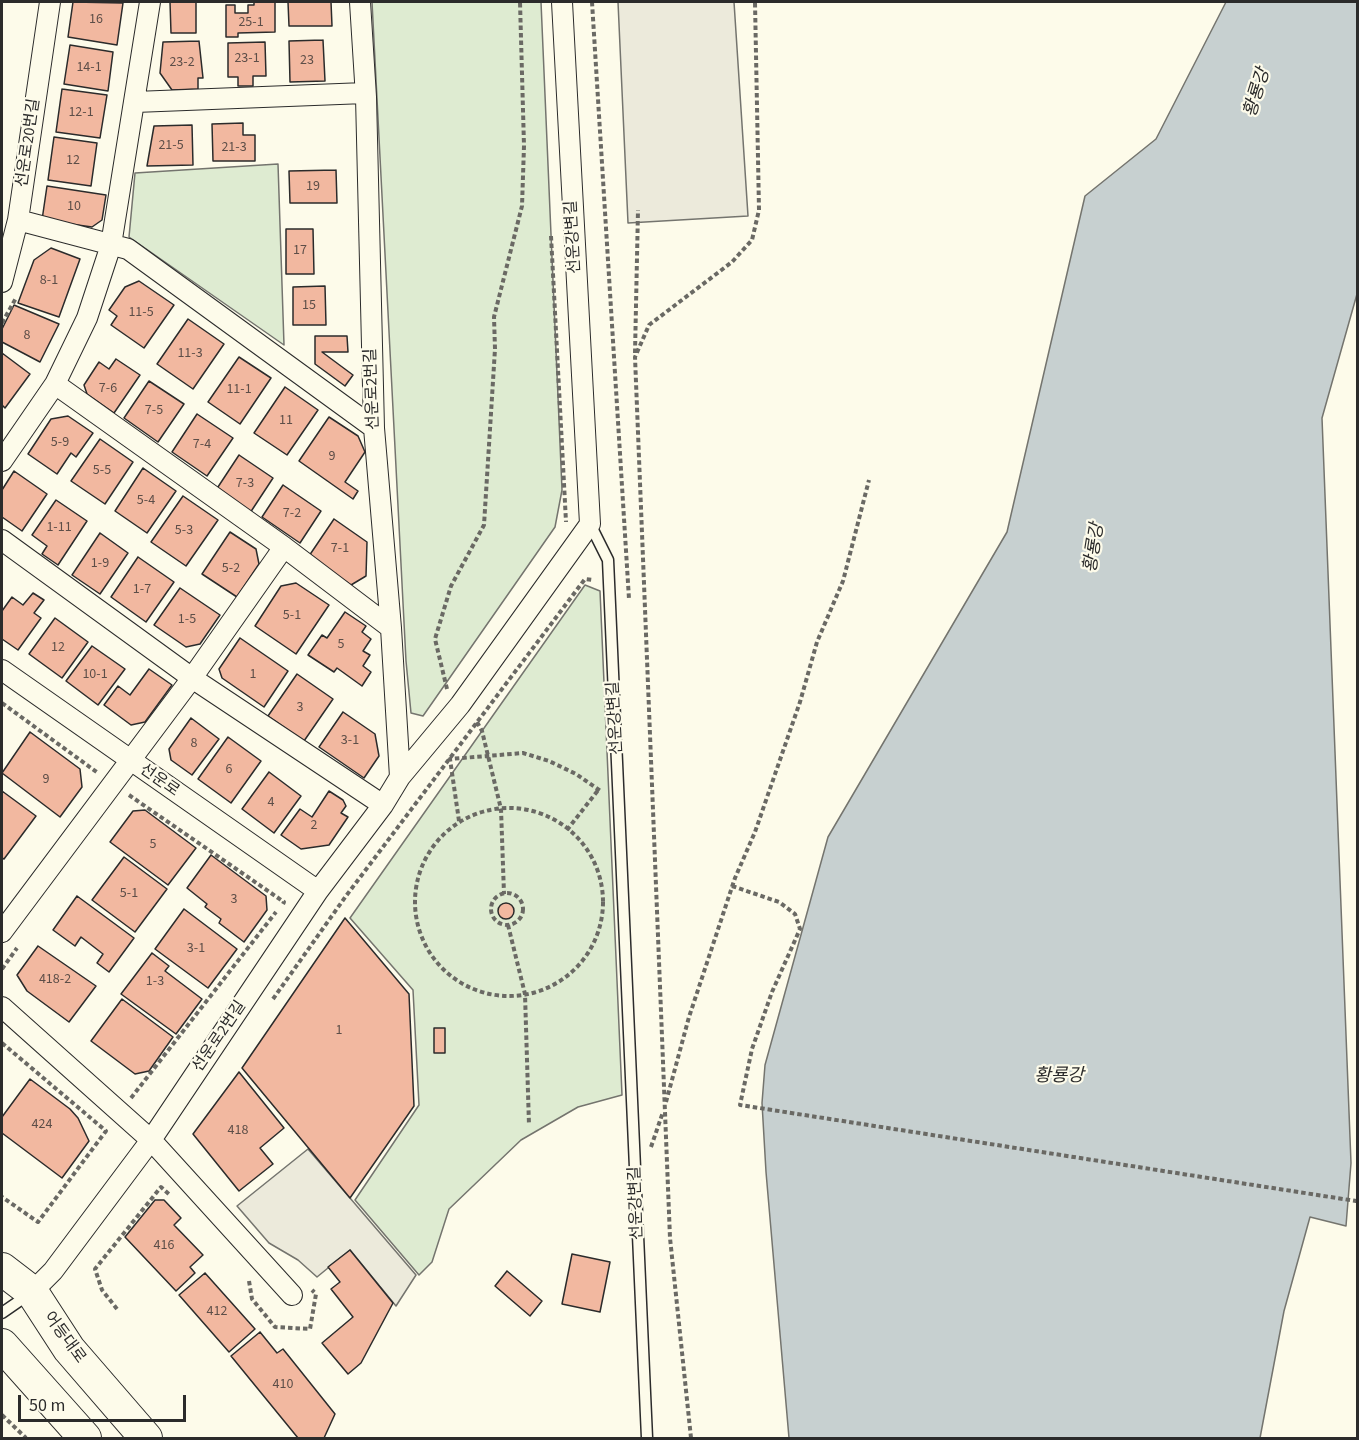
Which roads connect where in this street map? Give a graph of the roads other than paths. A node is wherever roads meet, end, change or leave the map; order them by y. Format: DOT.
graph roads {
  1 [pos="50,2"];
  2 [pos="150,2"];
  3 [pos="360,2"];
  4 [pos="562,2"];
  5 [pos="365,93"];
  6 [pos="135,102"];
  7 [pos="18,220"];
  8 [pos="111,245"];
  9 [pos="2,282"];
  10 [pos="56,384"];
  11 [pos="374,428"];
  12 [pos="2,461"];
  13 [pos="590,524"];
  14 [pos="2,540"];
  15 [pos="284,547"];
  16 [pos="391,628"];
  17 [pos="2,670"];
  18 [pos="192,678"];
  19 [pos="130,761"];
  20 [pos="400,777"];
  21 [pos="383,805"];
  22 [pos="318,891"];
  23 [pos="2,932"];
  24 [pos="2,1007"];
  25 [pos="151,1140"];
  26 [pos="2,1269"];
  27 [pos="300,1290"];
  28 [pos="32,1292"];
  29 [pos="2,1313"];
  30 [pos="2,1345"];
  31 [pos="85,1438"];
  32 [pos="147,1438"];
  33 [pos="647,1438"];
  1 -- 7 [label="street, 선운로20번길"];
  2 -- 6 [label="street"];
  3 -- 5 [label="street, 선운로2번길"];
  4 -- 13 [label="street, 선운강변길"];
  5 -- 6 [label="street"];
  5 -- 11 [label="street, 선운로2번길"];
  6 -- 8 [label="street"];
  7 -- 8 [label="street"];
  7 -- 9 [label="street, 선운로20번길"];
  8 -- 10 [label="street"];
  8 -- 11 [label="street"];
  10 -- 12 [label="street"];
  10 -- 15 [label="street"];
  11 -- 16 [label="street, 선운로2번길"];
  13 -- 20 [label="street, 선운로2번길"];
  13 -- 33 [label="lane, 선운강변길"];
  14 -- 18 [label="street"];
  15 -- 16 [label="street"];
  15 -- 18 [label="street"];
  16 -- 20 [label="street, 선운로2번길"];
  17 -- 19 [label="street, 선운로"];
  18 -- 19 [label="street"];
  18 -- 21 [label="street"];
  19 -- 22 [label="street, 선운로"];
  19 -- 23 [label="street"];
  20 -- 21 [label="street, 선운로2번길"];
  21 -- 22 [label="street, 선운로2번길"];
  22 -- 25 [label="street, 선운로2번길"];
  24 -- 25 [label="street"];
  25 -- 27 [label="street"];
  25 -- 28 [label="street, 선운로2번길"];
  26 -- 28 [label="main road, 어등대로"];
  28 -- 29 [label="lane"];
  28 -- 32 [label="main road, 어등대로"];
  30 -- 31 [label="main road"];
}
